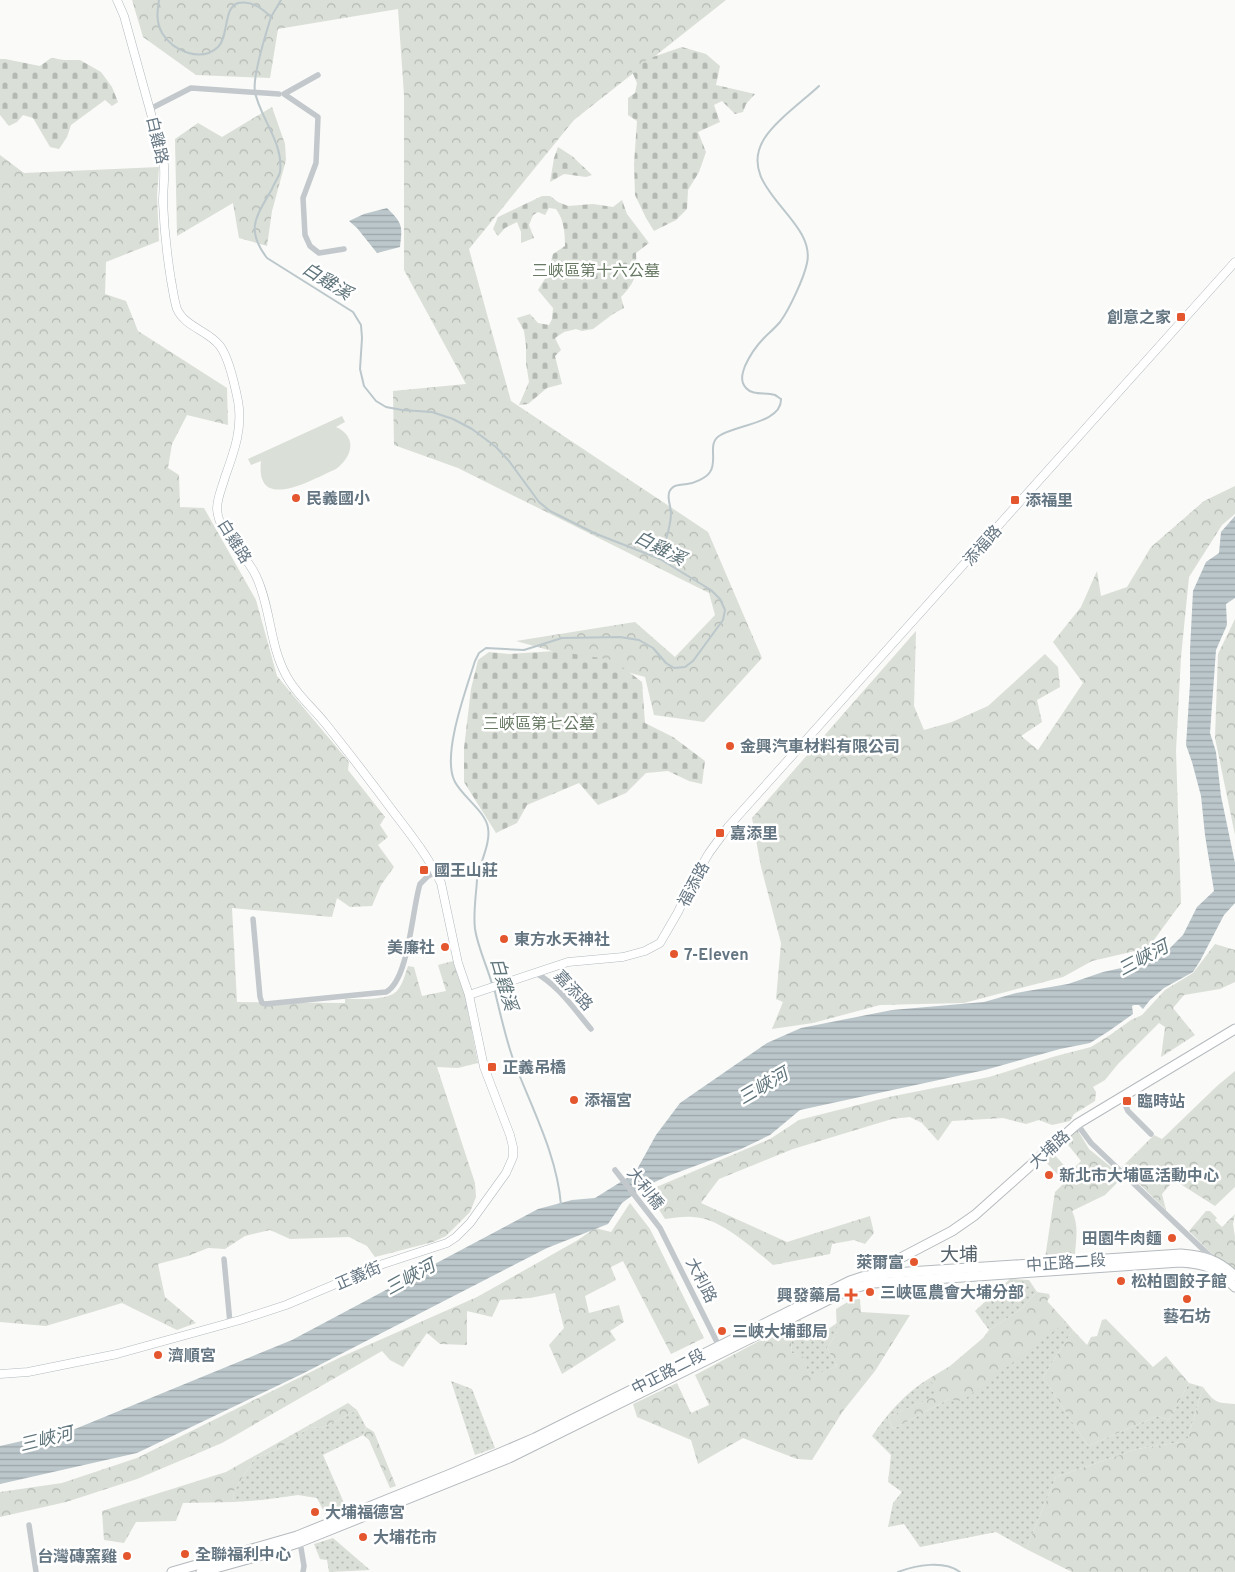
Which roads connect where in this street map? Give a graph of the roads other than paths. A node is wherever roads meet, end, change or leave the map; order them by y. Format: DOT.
graph roads {
  1 [pos="117,0"];
  2 [pos="318,74"];
  3 [pos="278,94"];
  4 [pos="150,108"];
  5 [pos="344,249"];
  6 [pos="1235,262"];
  7 [pos="728,827"];
  8 [pos="436,872"];
  9 [pos="253,919"];
  10 [pos="536,973"];
  11 [pos="469,995"];
  12 [pos="592,1029"];
  13 [pos="1235,1029"];
  14 [pos="1122,1098"];
  15 [pos="1078,1124"];
  16 [pos="1151,1134"];
  17 [pos="615,1170"];
  18 [pos="655,1222"];
  19 [pos="224,1259"];
  20 [pos="1211,1263"];
  21 [pos="1235,1276"];
  22 [pos="876,1278"];
  23 [pos="1235,1287"];
  24 [pos="230,1323"];
  25 [pos="721,1349"];
  26 [pos="0,1374"];
  27 [pos="29,1525"];
  28 [pos="300,1542"];
  29 [pos="36,1572"];
  30 [pos="172,1572"];
  31 [pos="201,1572"];
  32 [pos="303,1572"];
  1 -- 4 [label="street, 白雞路"];
  2 -- 5 [label="street"];
  3 -- 4 [label="street"];
  4 -- 8 [label="street, 白雞路"];
  6 -- 7 [label="street, 添福路"];
  7 -- 10 [label="street, 福添路"];
  8 -- 9 [label="street"];
  8 -- 11 [label="street, 白雞路"];
  10 -- 11 [label="street"];
  10 -- 12 [label="street, 嘉添路"];
  11 -- 24 [label="street, 正義街"];
  13 -- 14 [label="main road, 大埔路"];
  14 -- 15 [label="main road, 大埔路"];
  14 -- 16 [label="street"];
  15 -- 20 [label="street"];
  15 -- 22 [label="main road, 大埔路"];
  17 -- 18 [label="street, 大利橋"];
  18 -- 25 [label="street, 大利路"];
  19 -- 24 [label="street"];
  20 -- 21 [label="main road, 中正路二段"];
  20 -- 22 [label="main road, 中正路二段"];
  20 -- 23 [label="main road, 中正路二段"];
  22 -- 25 [label="main road, 中正路二段"];
  24 -- 26 [label="street, 正義街"];
  25 -- 28 [label="main road, 中正路二段"];
  25 -- 30 [label="main road, 中正路二段"];
  27 -- 29 [label="street"];
  28 -- 31 [label="main road, 中正路二段"];
  28 -- 32 [label="street"];
}
